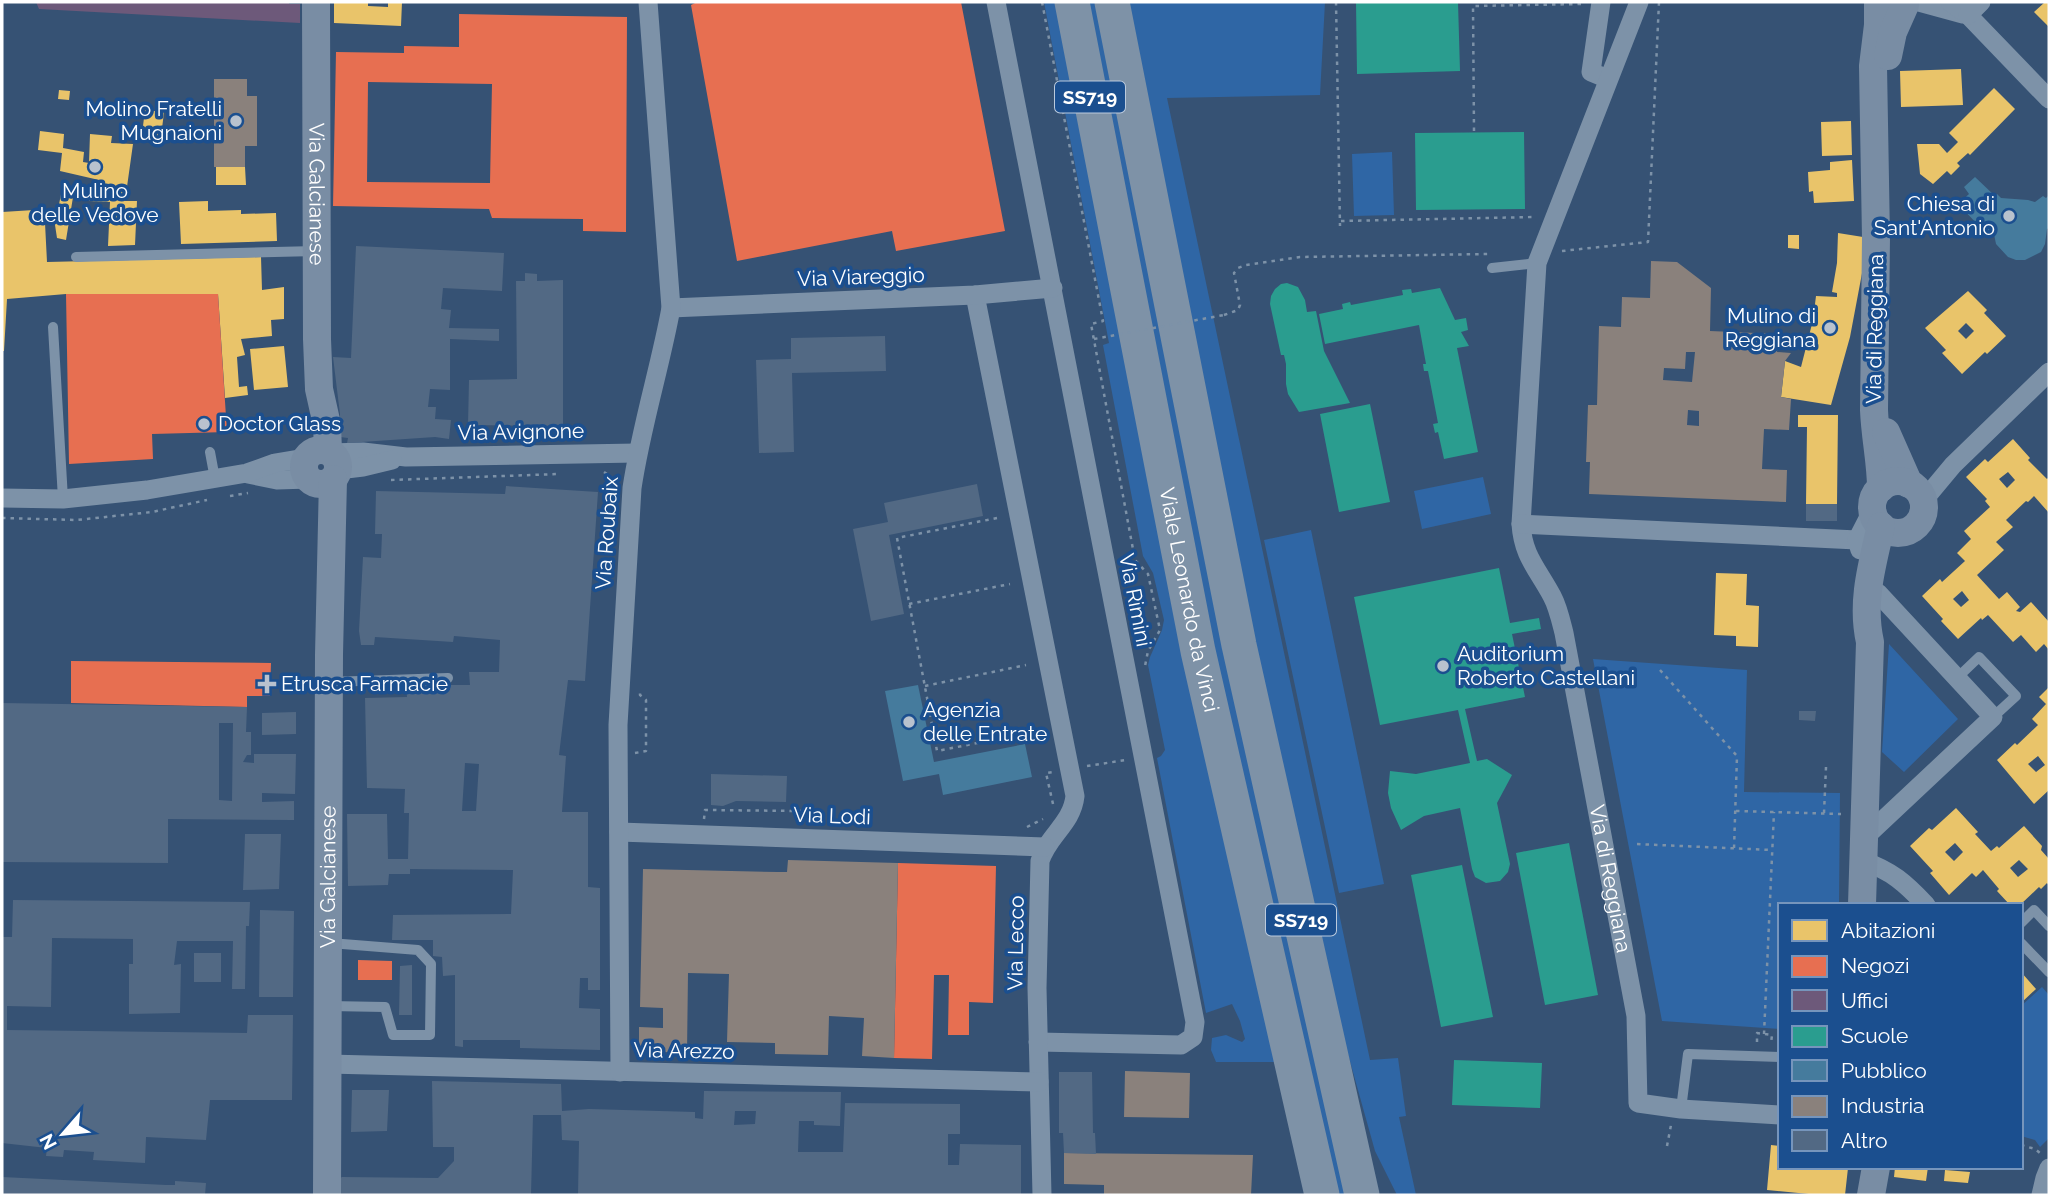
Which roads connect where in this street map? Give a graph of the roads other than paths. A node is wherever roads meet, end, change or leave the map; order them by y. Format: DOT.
graph roads {
  1 [pos="316,2"];
  2 [pos="648,2"];
  3 [pos="1072,2"];
  4 [pos="1112,2"];
  5 [pos="1601,2"];
  6 [pos="1639,2"];
  7 [pos="1900,2"];
  8 [pos="1950,2"];
  9 [pos="1974,8"];
  10 [pos="998,9"];
  11 [pos="1608,79"];
  12 [pos="2049,99"];
  13 [pos="316,251"];
  14 [pos="76,257"];
  15 [pos="1538,258"];
  16 [pos="1492,268"];
  17 [pos="1052,288"];
  18 [pos="975,295"];
  19 [pos="671,308"];
  20 [pos="53,327"];
  21 [pos="2049,372"];
  22 [pos="210,452"];
  23 [pos="637,453"];
  24 [pos="321,466"];
  25 [pos="215,488"];
  26 [pos="1915,490"];
  27 [pos="2,498"];
  28 [pos="63,499"];
  29 [pos="1878,523"];
  30 [pos="1521,524"];
  31 [pos="1872,595"];
  32 [pos="448,678"];
  33 [pos="1957,678"];
  34 [pos="329,682"];
  35 [pos="1993,717"];
  36 [pos="619,832"];
  37 [pos="1864,837"];
  38 [pos="1045,847"];
  39 [pos="1862,903"];
  40 [pos="1924,903"];
  41 [pos="2023,921"];
  42 [pos="2049,926"];
  43 [pos="328,943"];
  44 [pos="2023,945"];
  45 [pos="2049,972"];
  46 [pos="328,1006"];
  47 [pos="1038,1042"];
  48 [pos="1778,1058"];
  49 [pos="328,1064"];
  50 [pos="1334,1068"];
  51 [pos="620,1072"];
  52 [pos="1039,1082"];
  53 [pos="1681,1109"];
  54 [pos="1778,1115"];
  55 [pos="2049,1168"];
  56 [pos="327,1195"];
  57 [pos="1042,1195"];
  58 [pos="1322,1195"];
  59 [pos="1362,1195"];
  60 [pos="1384,1195"];
  61 [pos="2041,1195"];
  1 -- 13 [label="street, Via Galcianese"];
  2 -- 19 [label="street, Via Roubaix"];
  3 -- 58 [label="highway, Viale Leonardo da Vinci / SS719"];
  4 -- 50 [label="highway, Viale Leonardo da Vinci / SS719"];
  5 -- 11 [label="street"];
  6 -- 11 [label="street, Via di Reggiana"];
  7 -- 9 [label="street"];
  7 -- 26 [label="street, Via di Reggiana"];
  7 -- 29 [label="street, Via di Reggiana"];
  8 -- 9 [label="street"];
  9 -- 12 [label="street"];
  10 -- 17 [label="street, Via Rimini"];
  11 -- 15 [label="street, Via di Reggiana"];
  13 -- 14 [label="lane"];
  13 -- 24 [label="street, Via Galcianese"];
  15 -- 16 [label="lane"];
  15 -- 30 [label="street, Via di Reggiana"];
  17 -- 18 [label="street, Via Viareggio"];
  17 -- 47 [label="street, Via Rimini"];
  18 -- 19 [label="street, Via Viareggio"];
  18 -- 38 [label="street"];
  19 -- 23 [label="street, Via Roubaix"];
  20 -- 28 [label="lane"];
  21 -- 26 [label="street"];
  22 -- 25 [label="lane"];
  23 -- 24 [label="street, Via Avignone"];
  23 -- 36 [label="street, Via Roubaix"];
  24 -- 25 [label="street, Via Avignone"];
  24 -- 34 [label="street, Via Galcianese"];
  25 -- 28 [label="street, Via Avignone"];
  26 -- 29 [label="street"];
  26 -- 29 [label="street, Via di Reggiana"];
  27 -- 28 [label="street, Via Avignone"];
  29 -- 30 [label="street"];
  29 -- 31 [label="street, Via di Reggiana"];
  29 -- 31 [label="street, Via di Reggiana"];
  30 -- 53 [label="street, Via di Reggiana"];
  31 -- 33 [label="street"];
  31 -- 37 [label="street, Via di Reggiana"];
  32 -- 34 [label="lane"];
  33 -- 35 [label="street"];
  33 -- 35 [label="lane"];
  34 -- 43 [label="street, Via Galcianese"];
  35 -- 37 [label="street"];
  36 -- 38 [label="street, Via Lodi"];
  36 -- 51 [label="street, Via Roubaix"];
  37 -- 39 [label="street, Via di Reggiana"];
  37 -- 40 [label="street"];
  38 -- 47 [label="street, Via Lecco"];
  41 -- 42 [label="lane"];
  43 -- 46 [label="street, Via Galcianese"];
  43 -- 46 [label="lane"];
  44 -- 45 [label="lane"];
  46 -- 49 [label="street, Via Galcianese"];
  47 -- 52 [label="street, Via Lecco"];
  48 -- 53 [label="lane"];
  49 -- 51 [label="street, Via Arezzo"];
  49 -- 56 [label="street, Via Galcianese"];
  50 -- 59 [label="highway, Viale Leonardo da Vinci / SS719"];
  50 -- 60 [label="highway"];
  51 -- 52 [label="street, Via Arezzo"];
  52 -- 57 [label="street, Via Lecco"];
  53 -- 54 [label="street, Via di Reggiana"];
  55 -- 61 [label="street"];
}
